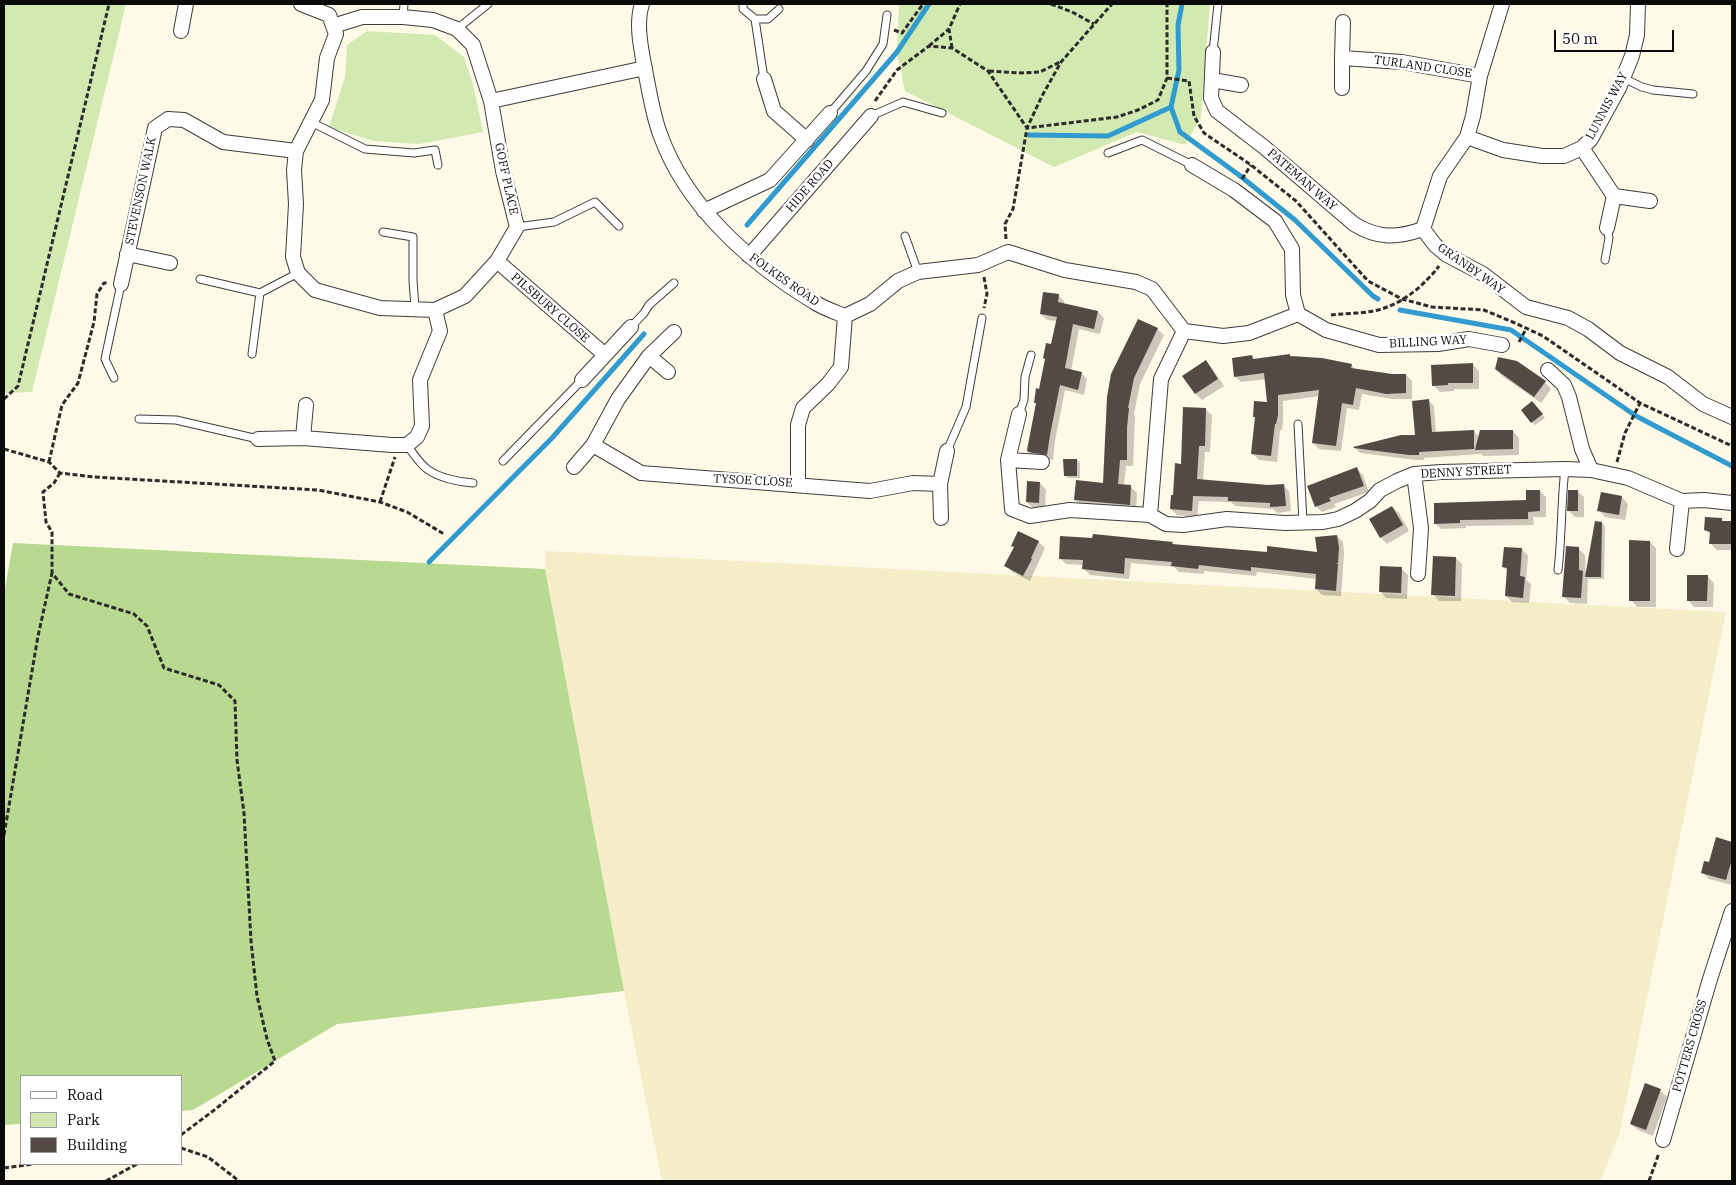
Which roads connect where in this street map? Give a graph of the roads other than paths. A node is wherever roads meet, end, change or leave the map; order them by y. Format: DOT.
graph roads {
  1 [pos="186,4"];
  2 [pos="306,4"];
  3 [pos="488,4"];
  4 [pos="642,4"];
  5 [pos="743,4"];
  6 [pos="1218,4"];
  7 [pos="1502,4"];
  8 [pos="1638,4"];
  9 [pos="779,9"];
  10 [pos="404,10"];
  11 [pos="887,15"];
  12 [pos="755,19"];
  13 [pos="1343,22"];
  14 [pos="333,26"];
  15 [pos="457,29"];
  16 [pos="181,31"];
  17 [pos="1213,52"];
  18 [pos="1342,58"];
  19 [pos="645,68"];
  20 [pos="1480,76"];
  21 [pos="1623,78"];
  22 [pos="764,79"];
  23 [pos="1212,80"];
  24 [pos="1241,85"];
  25 [pos="1342,88"];
  26 [pos="1693,94"];
  27 [pos="491,101"];
  28 [pos="830,113"];
  29 [pos="942,113"];
  30 [pos="871,116"];
  31 [pos="311,122"];
  32 [pos="1467,137"];
  33 [pos="806,140"];
  34 [pos="1582,148"];
  35 [pos="296,151"];
  36 [pos="1108,153"];
  37 [pos="438,165"];
  38 [pos="1192,165"];
  39 [pos="1614,196"];
  40 [pos="1650,201"];
  41 [pos="704,211"];
  42 [pos="619,226"];
  43 [pos="517,228"];
  44 [pos="1607,228"];
  45 [pos="1423,229"];
  46 [pos="383,232"];
  47 [pos="905,236"];
  48 [pos="127,254"];
  49 [pos="749,256"];
  50 [pos="1605,260"];
  51 [pos="497,261"];
  52 [pos="170,264"];
  53 [pos="918,272"];
  54 [pos="298,273"];
  55 [pos="200,279"];
  56 [pos="674,283"];
  57 [pos="121,284"];
  58 [pos="260,293"];
  59 [pos="416,309"];
  60 [pos="435,310"];
  61 [pos="845,316"];
  62 [pos="1304,317"];
  63 [pos="982,318"];
  64 [pos="630,327"];
  65 [pos="1184,331"];
  66 [pos="674,332"];
  67 [pos="1502,345"];
  68 [pos="252,354"];
  69 [pos="604,354"];
  70 [pos="1031,355"];
  71 [pos="649,356"];
  72 [pos="1548,370"];
  73 [pos="668,372"];
  74 [pos="114,378"];
  75 [pos="582,380"];
  76 [pos="306,405"];
  77 [pos="1020,414"];
  78 [pos="1732,417"];
  79 [pos="139,418"];
  80 [pos="1298,424"];
  81 [pos="303,438"];
  82 [pos="258,439"];
  83 [pos="403,445"];
  84 [pos="593,446"];
  85 [pos="948,451"];
  86 [pos="1008,460"];
  87 [pos="503,461"];
  88 [pos="1042,462"];
  89 [pos="574,467"];
  90 [pos="1565,469"];
  91 [pos="1591,470"];
  92 [pos="1414,474"];
  93 [pos="473,483"];
  94 [pos="940,484"];
  95 [pos="798,485"];
  96 [pos="1682,501"];
  97 [pos="1732,503"];
  98 [pos="1150,515"];
  99 [pos="941,518"];
  100 [pos="1303,522"];
  101 [pos="1677,549"];
  102 [pos="1558,570"];
  103 [pos="1418,574"];
  104 [pos="1732,911"];
  105 [pos="1663,1140"];
  1 -- 16 [label="street"];
  2 -- 14 [label="street"];
  3 -- 15 [label="lane"];
  4 -- 19 [label="street, FOLKES ROAD"];
  5 -- 12 [label="lane"];
  6 -- 17 [label="lane"];
  7 -- 20 [label="street"];
  8 -- 21 [label="street, LUNNIS WAY"];
  9 -- 12 [label="lane"];
  10 -- 14 [label="street"];
  10 -- 15 [label="street"];
  11 -- 28 [label="lane"];
  12 -- 22 [label="lane"];
  13 -- 18 [label="street"];
  14 -- 31 [label="street"];
  15 -- 27 [label="street, GOFF PLACE"];
  17 -- 23 [label="street, PATEMAN WAY"];
  18 -- 20 [label="street, TURLAND CLOSE"];
  18 -- 25 [label="street"];
  19 -- 27 [label="street"];
  19 -- 41 [label="street, FOLKES ROAD"];
  20 -- 32 [label="street"];
  21 -- 26 [label="lane"];
  21 -- 34 [label="street, LUNNIS WAY"];
  22 -- 33 [label="street"];
  23 -- 24 [label="street"];
  23 -- 45 [label="street, PATEMAN WAY"];
  27 -- 43 [label="street, GOFF PLACE"];
  28 -- 33 [label="street"];
  29 -- 30 [label="lane"];
  30 -- 49 [label="street, HIDE ROAD"];
  31 -- 35 [label="street"];
  31 -- 37 [label="lane"];
  32 -- 34 [label="street, LUNNIS WAY"];
  32 -- 45 [label="street"];
  33 -- 41 [label="street"];
  34 -- 39 [label="street, LUNNIS WAY"];
  35 -- 48 [label="street, STEVENSON WALK"];
  35 -- 54 [label="street"];
  36 -- 38 [label="lane"];
  38 -- 62 [label="street"];
  39 -- 40 [label="street"];
  39 -- 44 [label="street"];
  41 -- 49 [label="street, FOLKES ROAD"];
  42 -- 43 [label="lane"];
  43 -- 51 [label="street, GOFF PLACE"];
  44 -- 50 [label="lane"];
  45 -- 78 [label="street, GRANBY WAY"];
  46 -- 59 [label="lane"];
  47 -- 53 [label="lane"];
  48 -- 52 [label="street"];
  48 -- 57 [label="street, STEVENSON WALK"];
  49 -- 61 [label="street, FOLKES ROAD"];
  51 -- 60 [label="street, GOFF PLACE"];
  51 -- 69 [label="street, PILSBURY CLOSE"];
  53 -- 61 [label="street"];
  53 -- 65 [label="street"];
  54 -- 58 [label="lane"];
  54 -- 59 [label="street"];
  55 -- 58 [label="lane"];
  56 -- 64 [label="lane"];
  57 -- 74 [label="lane"];
  58 -- 68 [label="lane"];
  59 -- 60 [label="street"];
  60 -- 83 [label="street"];
  61 -- 95 [label="street, TYSOE CLOSE"];
  62 -- 65 [label="street"];
  62 -- 67 [label="street, BILLING WAY"];
  63 -- 85 [label="lane"];
  64 -- 69 [label="street"];
  65 -- 98 [label="street"];
  66 -- 71 [label="street"];
  69 -- 75 [label="street"];
  70 -- 77 [label="lane"];
  71 -- 73 [label="street"];
  71 -- 84 [label="street"];
  72 -- 91 [label="street"];
  75 -- 87 [label="lane"];
  76 -- 81 [label="street"];
  77 -- 86 [label="street"];
  79 -- 82 [label="lane"];
  80 -- 100 [label="lane"];
  81 -- 82 [label="street"];
  81 -- 83 [label="street"];
  83 -- 93 [label="lane"];
  84 -- 89 [label="street"];
  84 -- 95 [label="street, TYSOE CLOSE"];
  85 -- 94 [label="street"];
  86 -- 88 [label="street"];
  86 -- 98 [label="street, DENNY STREET"];
  90 -- 91 [label="street, DENNY STREET"];
  90 -- 92 [label="street, DENNY STREET"];
  90 -- 102 [label="lane"];
  91 -- 96 [label="street, DENNY STREET"];
  92 -- 100 [label="street, DENNY STREET"];
  92 -- 103 [label="street"];
  94 -- 95 [label="street"];
  94 -- 99 [label="street"];
  96 -- 97 [label="street, DENNY STREET"];
  96 -- 101 [label="street"];
  98 -- 100 [label="street, DENNY STREET"];
  104 -- 105 [label="street, POTTERS CROSS"];
}
